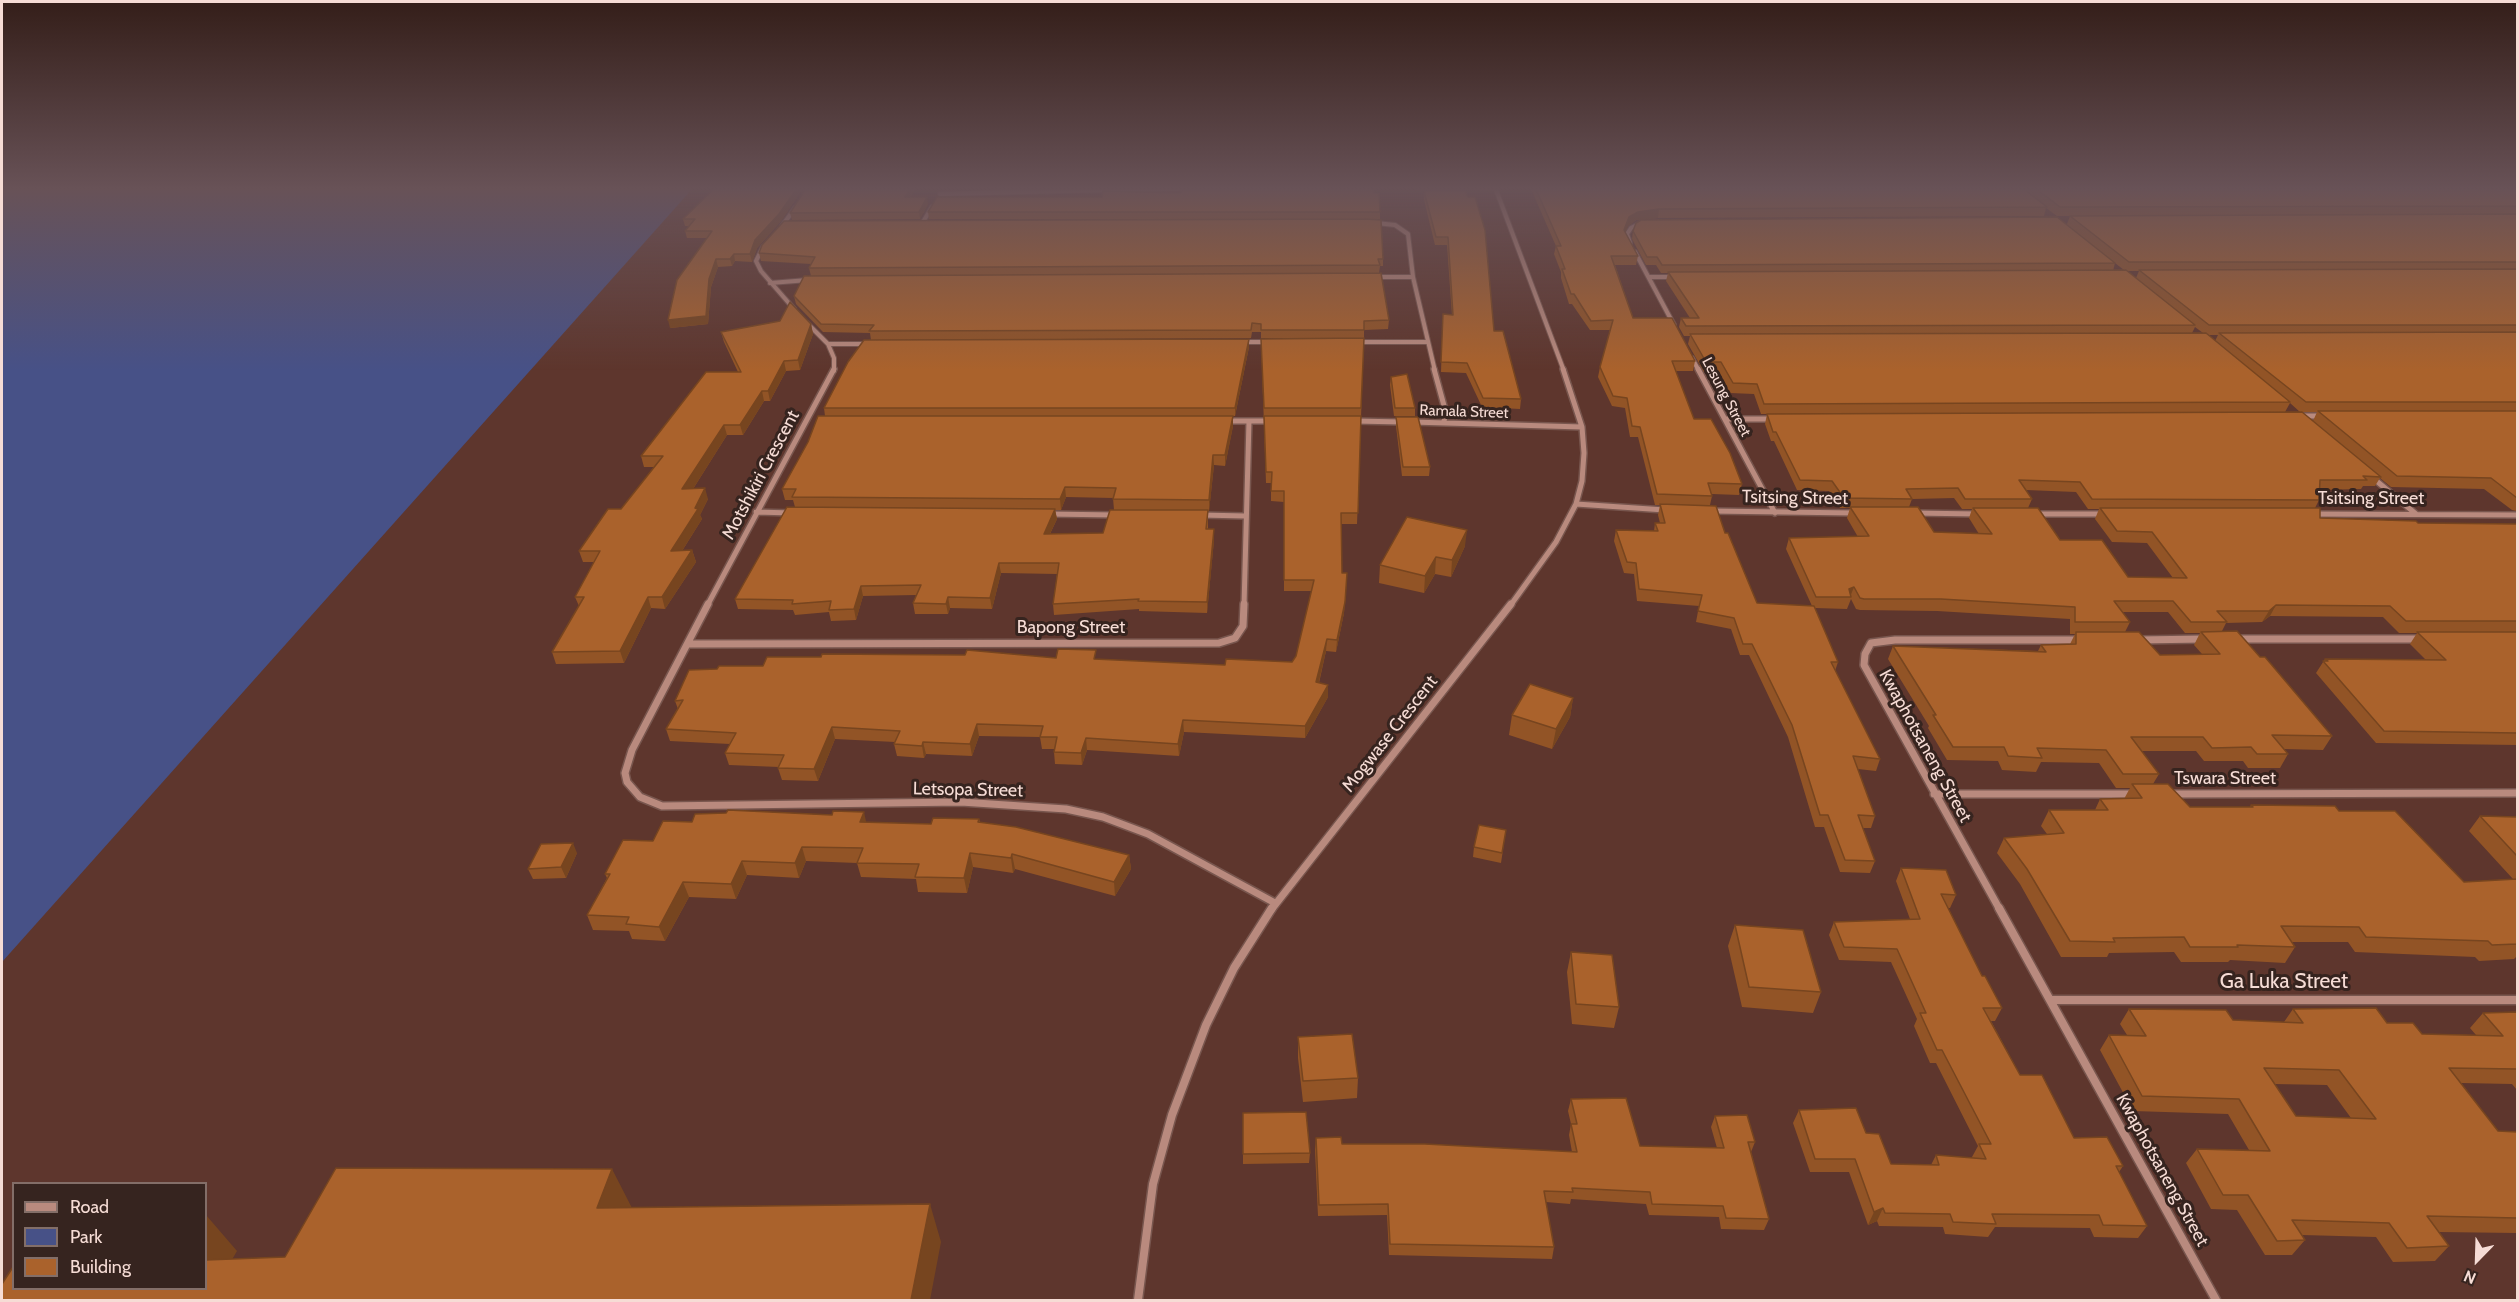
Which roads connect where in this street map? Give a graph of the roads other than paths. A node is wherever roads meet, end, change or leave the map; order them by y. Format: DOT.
graph roads {
  1 [pos="762,248"];
  2 [pos="1410,248"];
  3 [pos="1518,248"];
  4 [pos="1632,248"];
  5 [pos="1366,277"];
  6 [pos="1413,277"];
  7 [pos="1685,277"];
  8 [pos="1650,278"];
  9 [pos="813,280"];
  10 [pos="770,283"];
  11 [pos="1677,330"];
  12 [pos="1235,342"];
  13 [pos="1271,342"];
  14 [pos="1355,342"];
  15 [pos="1426,342"];
  16 [pos="828,344"];
  17 [pos="876,344"];
  18 [pos="1688,350"];
  19 [pos="2291,409"];
  20 [pos="2299,416"];
  21 [pos="2334,416"];
  22 [pos="2287,417"];
  23 [pos="1725,419"];
  24 [pos="1785,419"];
  25 [pos="805,421"];
  26 [pos="817,421"];
  27 [pos="1213,421"];
  28 [pos="1249,421"];
  29 [pos="1273,421"];
  30 [pos="1342,421"];
  31 [pos="1444,421"];
  32 [pos="2308,424"];
  33 [pos="1582,428"];
  34 [pos="2371,477"];
  35 [pos="1576,504"];
  36 [pos="1676,510"];
  37 [pos="1698,511"];
  38 [pos="756,512"];
  39 [pos="803,513"];
  40 [pos="1775,513"];
  41 [pos="1858,513"];
  42 [pos="1905,513"];
  43 [pos="1042,514"];
  44 [pos="1989,514"];
  45 [pos="2024,514"];
  46 [pos="2108,514"];
  47 [pos="2309,514"];
  48 [pos="2416,514"];
  49 [pos="1126,515"];
  50 [pos="1197,515"];
  51 [pos="2517,515"];
  52 [pos="1245,516"];
  53 [pos="2206,639"];
  54 [pos="2230,639"];
  55 [pos="2434,639"];
  56 [pos="2087,640"];
  57 [pos="2134,640"];
  58 [pos="688,644"];
  59 [pos="2517,793"];
  60 [pos="1934,794"];
  61 [pos="2136,794"];
  62 [pos="2160,794"];
  63 [pos="640,797"];
  64 [pos="1275,903"];
  65 [pos="2051,1000"];
  66 [pos="2517,1000"];
  67 [pos="1138,1300"];
  68 [pos="2216,1300"];
  1 -- 10 [label="street"];
  2 -- 6 [label="street"];
  3 -- 33 [label="street, Mogwase Crescent"];
  4 -- 8 [label="street"];
  5 -- 6 [label="street"];
  6 -- 15 [label="street"];
  7 -- 8 [label="street"];
  8 -- 11 [label="street"];
  9 -- 10 [label="street"];
  10 -- 16 [label="street"];
  12 -- 13 [label="street"];
  14 -- 15 [label="street"];
  15 -- 31 [label="street"];
  16 -- 17 [label="street"];
  16 -- 25 [label="street, Motshikiri Crescent"];
  18 -- 23 [label="street, Lesung Street"];
  19 -- 20 [label="street"];
  20 -- 21 [label="street"];
  20 -- 22 [label="street"];
  20 -- 32 [label="street"];
  23 -- 24 [label="street"];
  23 -- 40 [label="street, Lesung Street"];
  25 -- 26 [label="street"];
  25 -- 38 [label="street, Motshikiri Crescent"];
  27 -- 28 [label="street"];
  28 -- 29 [label="street"];
  28 -- 52 [label="street, Bapong Street"];
  30 -- 31 [label="street, Ramala Street"];
  31 -- 33 [label="street, Ramala Street"];
  33 -- 35 [label="street, Mogwase Crescent"];
  34 -- 48 [label="street"];
  35 -- 36 [label="street"];
  35 -- 64 [label="street, Mogwase Crescent"];
  37 -- 40 [label="street, Tsitsing Street"];
  38 -- 39 [label="street"];
  38 -- 58 [label="street, Motshikiri Crescent"];
  40 -- 41 [label="street, Tsitsing Street"];
  42 -- 44 [label="street"];
  43 -- 49 [label="street"];
  45 -- 46 [label="street"];
  47 -- 48 [label="street, Tsitsing Street"];
  48 -- 51 [label="street, Tsitsing Street"];
  50 -- 52 [label="street"];
  52 -- 58 [label="street, Bapong Street"];
  53 -- 57 [label="street"];
  54 -- 55 [label="street"];
  56 -- 60 [label="street, Kwaphotsaneng Street"];
  58 -- 63 [label="street, Motshikiri Crescent"];
  59 -- 62 [label="street, Tswara Street"];
  60 -- 61 [label="street"];
  60 -- 65 [label="street, Kwaphotsaneng Street"];
  63 -- 64 [label="street, Letsopa Street"];
  64 -- 67 [label="street, Mogwase Crescent"];
  65 -- 66 [label="street, Ga Luka Street"];
  65 -- 68 [label="street, Kwaphotsaneng Street"];
}
